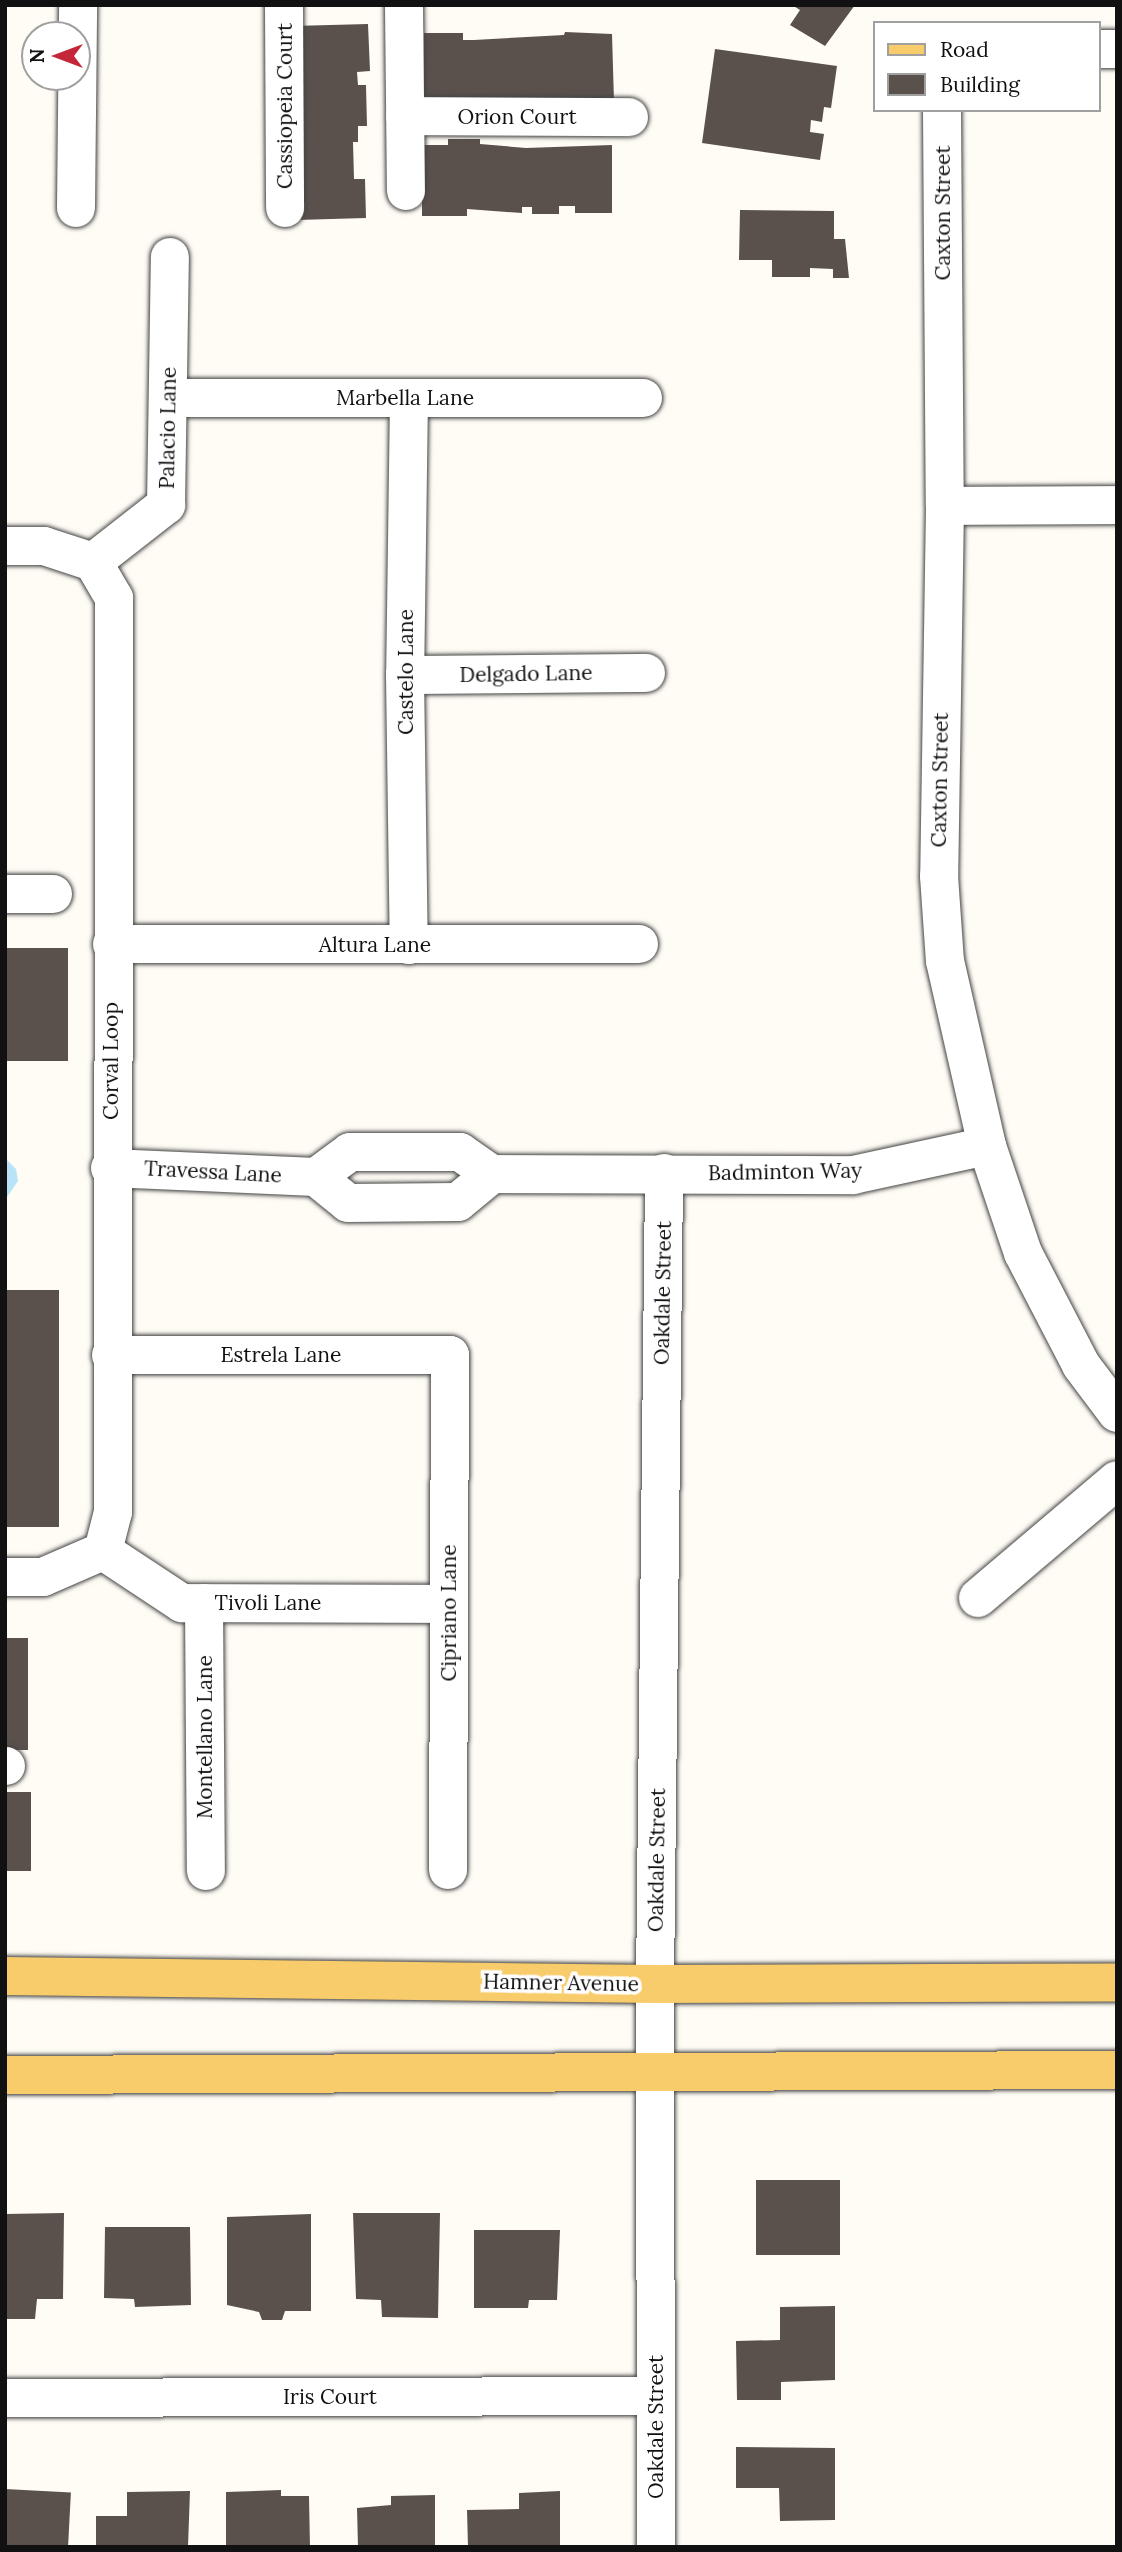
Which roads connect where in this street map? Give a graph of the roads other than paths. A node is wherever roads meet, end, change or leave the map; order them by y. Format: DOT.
graph roads {
  1 [pos="78,5"];
  2 [pos="284,5"];
  3 [pos="404,5"];
  4 [pos="942,112"];
  5 [pos="405,116"];
  6 [pos="629,117"];
  7 [pos="406,191"];
  8 [pos="76,208"];
  9 [pos="285,208"];
  10 [pos="170,257"];
  11 [pos="168,398"];
  12 [pos="409,398"];
  13 [pos="643,398"];
  14 [pos="1117,505"];
  15 [pos="945,506"];
  16 [pos="5,546"];
  17 [pos="93,562"];
  18 [pos="646,673"];
  19 [pos="405,675"];
  20 [pos="5,894"];
  21 [pos="53,894"];
  22 [pos="112,944"];
  23 [pos="639,944"];
  24 [pos="409,945"];
  25 [pos="987,1146"];
  26 [pos="395,1152"];
  27 [pos="110,1168"];
  28 [pos="664,1173"];
  29 [pos="492,1174"];
  30 [pos="316,1177"];
  31 [pos="397,1202"];
  32 [pos="111,1355"];
  33 [pos="450,1355"];
  34 [pos="1117,1413"];
  35 [pos="1117,1480"];
  36 [pos="103,1551"];
  37 [pos="5,1577"];
  38 [pos="978,1598"];
  39 [pos="204,1603"];
  40 [pos="449,1604"];
  41 [pos="448,1870"];
  42 [pos="206,1871"];
  43 [pos="5,1976"];
  44 [pos="1117,1982"];
  45 [pos="655,1984"];
  46 [pos="1117,2070"];
  47 [pos="655,2072"];
  48 [pos="5,2075"];
  49 [pos="655,2396"];
  50 [pos="5,2398"];
  51 [pos="656,2547"];
  1 -- 8 [label="street"];
  2 -- 9 [label="street, Cassiopeia Court"];
  3 -- 5 [label="street"];
  4 -- 15 [label="street, Caxton Street"];
  5 -- 6 [label="street, Orion Court"];
  5 -- 7 [label="street"];
  10 -- 11 [label="street, Palacio Lane"];
  11 -- 12 [label="street, Marbella Lane"];
  11 -- 17 [label="street, Palacio Lane"];
  12 -- 13 [label="street, Marbella Lane"];
  12 -- 19 [label="street, Castelo Lane"];
  14 -- 15 [label="street"];
  15 -- 25 [label="street, Caxton Street"];
  16 -- 17 [label="street"];
  17 -- 22 [label="street, Corval Loop"];
  18 -- 19 [label="street, Delgado Lane"];
  19 -- 24 [label="street, Castelo Lane"];
  20 -- 21 [label="street"];
  22 -- 24 [label="street, Altura Lane"];
  22 -- 27 [label="street, Corval Loop"];
  23 -- 24 [label="street, Altura Lane"];
  25 -- 28 [label="street, Badminton Way"];
  25 -- 34 [label="street, Caxton Street"];
  26 -- 29 [label="street"];
  26 -- 30 [label="street"];
  26 -- 31 [label="street"];
  27 -- 30 [label="street, Travessa Lane"];
  27 -- 32 [label="street, Corval Loop"];
  28 -- 29 [label="street"];
  28 -- 45 [label="street, Oakdale Street"];
  29 -- 31 [label="street"];
  30 -- 31 [label="street"];
  32 -- 33 [label="street, Estrela Lane"];
  32 -- 36 [label="street, Corval Loop"];
  33 -- 40 [label="street, Cipriano Lane"];
  35 -- 38 [label="street"];
  36 -- 37 [label="street"];
  36 -- 39 [label="street, Tivoli Lane"];
  39 -- 40 [label="street, Tivoli Lane"];
  39 -- 42 [label="street, Montellano Lane"];
  40 -- 41 [label="street, Cipriano Lane"];
  43 -- 45 [label="main road, Hamner Avenue"];
  44 -- 45 [label="main road, Hamner Avenue"];
  45 -- 47 [label="street, Oakdale Street"];
  46 -- 47 [label="main road"];
  47 -- 48 [label="main road"];
  47 -- 49 [label="street, Oakdale Street"];
  49 -- 50 [label="street, Iris Court"];
  49 -- 51 [label="street, Oakdale Street"];
}
